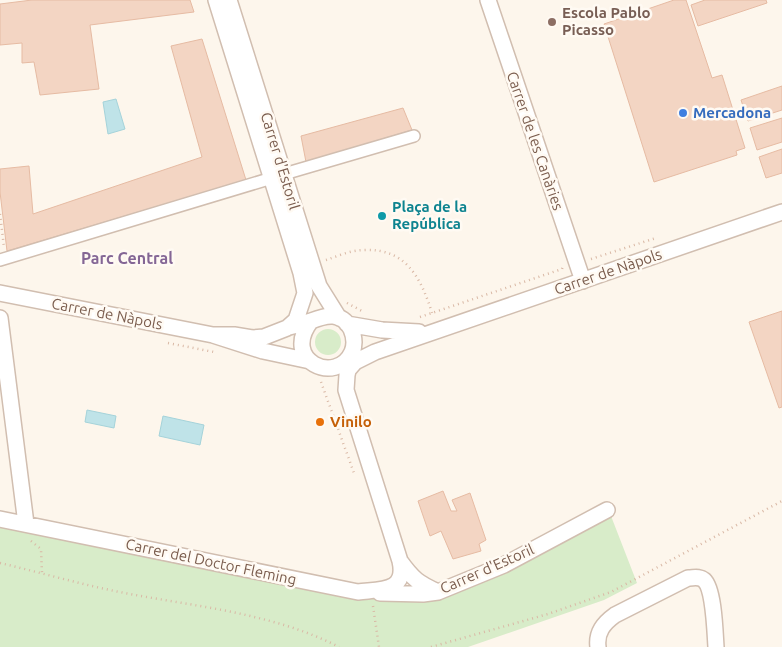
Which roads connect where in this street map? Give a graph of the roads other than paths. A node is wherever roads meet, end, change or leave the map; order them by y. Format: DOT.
graph roads {
  1 [pos="216,0"];
  2 [pos="229,0"];
  3 [pos="488,0"];
  4 [pos="414,136"];
  5 [pos="278,176"];
  6 [pos="782,212"];
  7 [pos="0,260"];
  8 [pos="583,281"];
  9 [pos="0,293"];
  10 [pos="0,318"];
  11 [pos="343,321"];
  12 [pos="300,325"];
  13 [pos="433,332"];
  14 [pos="213,335"];
  15 [pos="353,350"];
  16 [pos="310,361"];
  17 [pos="348,370"];
  18 [pos="607,510"];
  19 [pos="0,519"];
  20 [pos="26,524"];
  21 [pos="400,561"];
  22 [pos="438,592"];
  23 [pos="365,593"];
  24 [pos="598,647"];
  25 [pos="716,647"];
  1 -- 5 [label="street, Carrer d'Estoril"];
  2 -- 5 [label="street, Carrer d'Estoril"];
  3 -- 8 [label="street, Carrer de les Canàries"];
  4 -- 5 [label="street"];
  5 -- 7 [label="street"];
  5 -- 11 [label="street, Carrer d'Estoril"];
  5 -- 12 [label="street, Carrer d'Estoril"];
  6 -- 8 [label="street, Carrer de Nàpols"];
  8 -- 13 [label="street, Carrer de Nàpols"];
  9 -- 14 [label="street, Carrer de Nàpols"];
  10 -- 20 [label="street"];
  11 -- 12 [label="street"];
  11 -- 13 [label="street, Carrer de Nàpols"];
  11 -- 15 [label="street"];
  12 -- 14 [label="street, Carrer de Nàpols"];
  12 -- 16 [label="street"];
  13 -- 17 [label="street, Carrer de Nàpols"];
  14 -- 16 [label="street, Carrer de Nàpols"];
  15 -- 16 [label="street"];
  15 -- 17 [label="street, Carrer del Doctor Fleming"];
  17 -- 21 [label="street, Carrer del Doctor Fleming"];
  18 -- 22 [label="street, Carrer d'Estoril"];
  19 -- 20 [label="street, Carrer del Doctor Fleming"];
  20 -- 23 [label="street, Carrer del Doctor Fleming"];
  21 -- 22 [label="street, Carrer del Doctor Fleming"];
  21 -- 23 [label="street, Carrer del Doctor Fleming"];
  22 -- 23 [label="street, Carrer d'Estoril"];
  24 -- 25 [label="street"];
}
